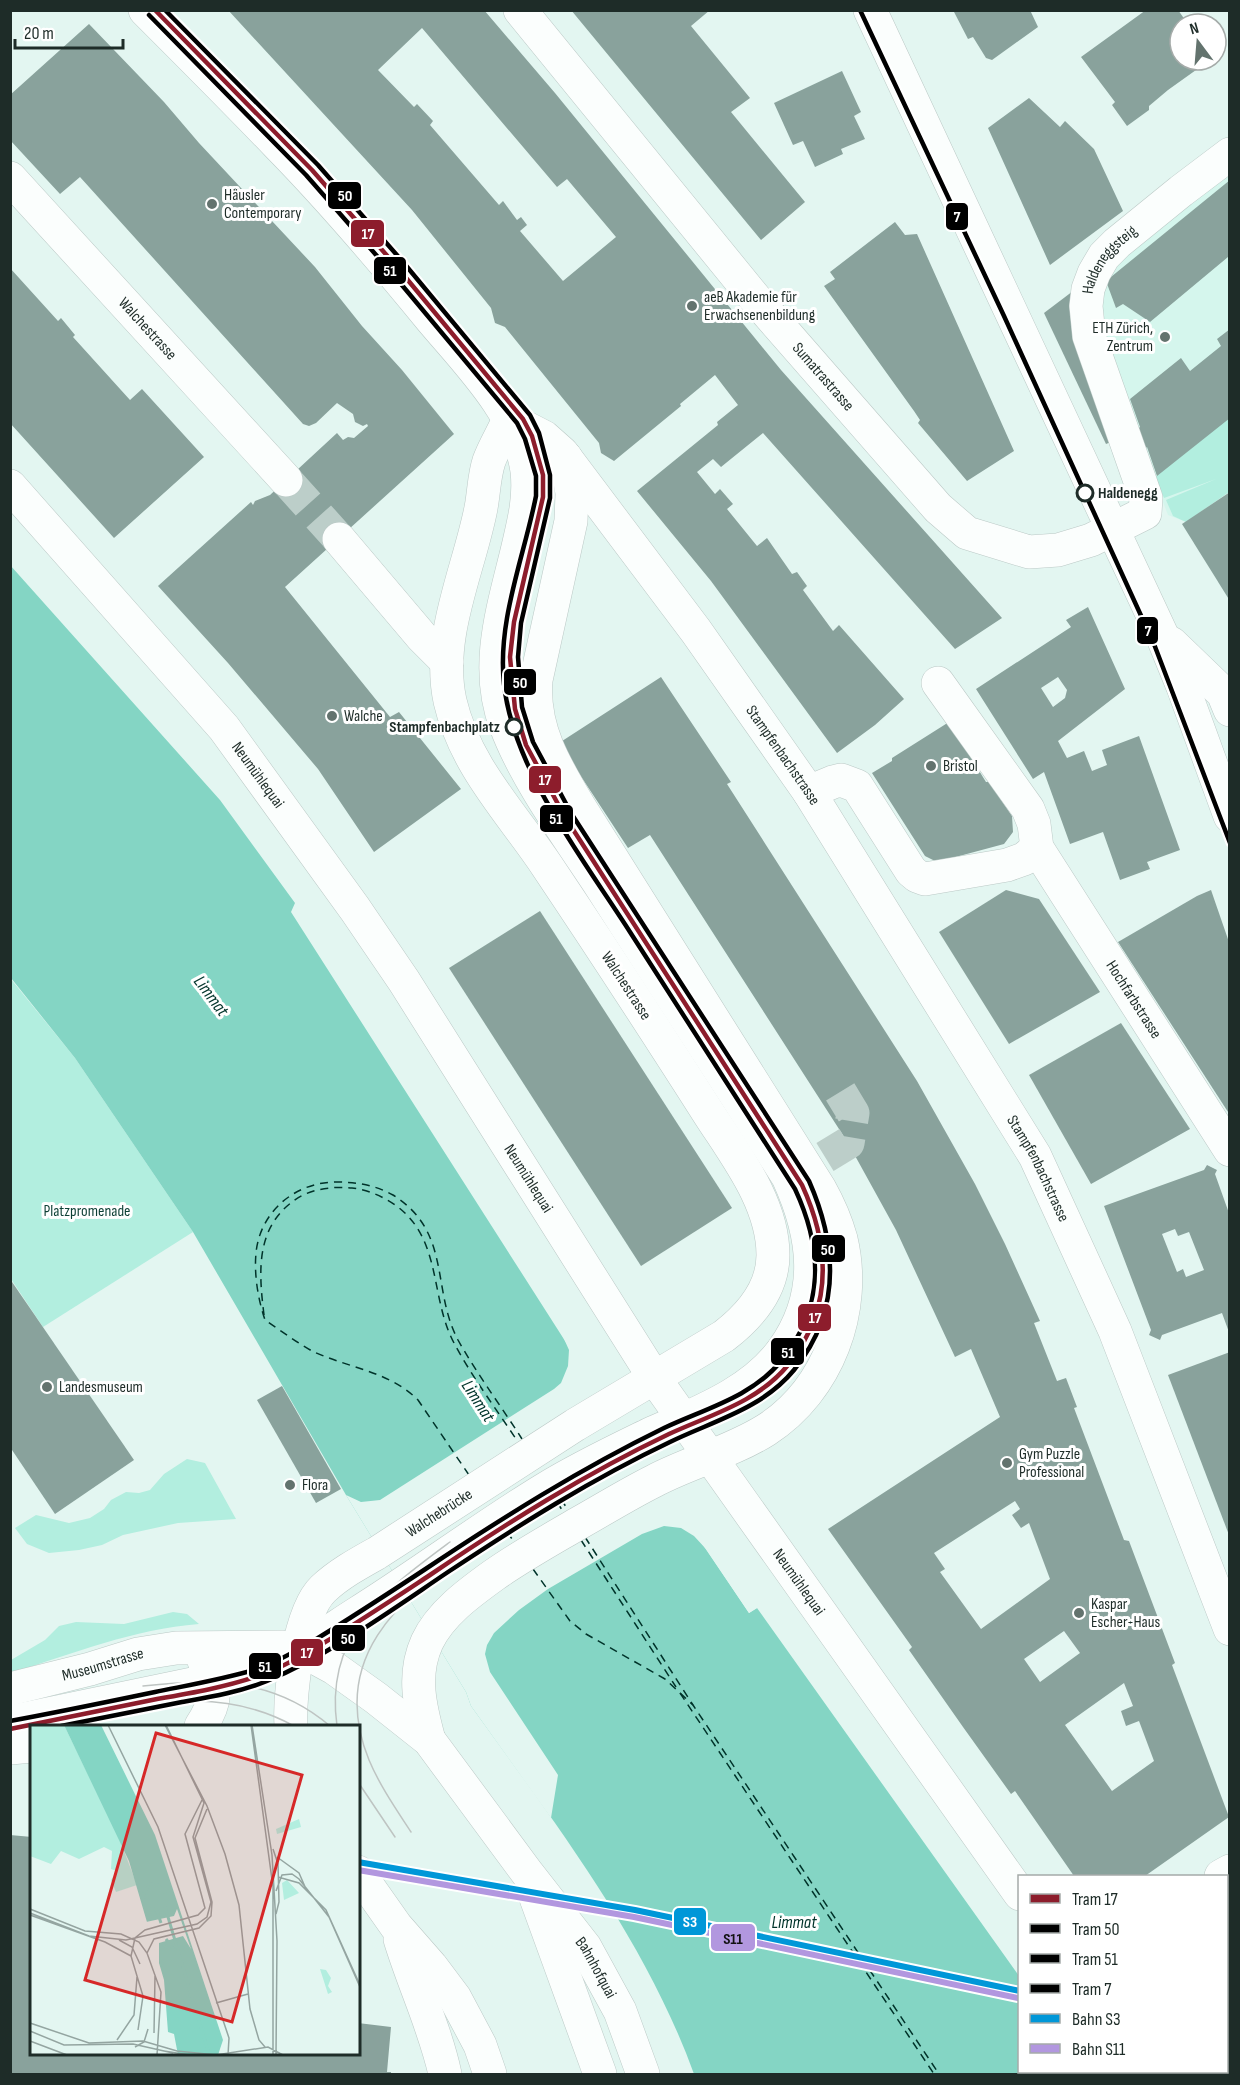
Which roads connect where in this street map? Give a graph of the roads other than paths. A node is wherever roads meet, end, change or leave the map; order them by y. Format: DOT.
graph roads {
  1 [pos="145,10"];
  2 [pos="520,10"];
  3 [pos="870,10"];
  4 [pos="1230,154"];
  5 [pos="10,178"];
  6 [pos="509,419"];
  7 [pos="566,458"];
  8 [pos="286,480"];
  9 [pos="10,486"];
  10 [pos="1113,528"];
  11 [pos="339,539"];
  12 [pos="1161,633"];
  13 [pos="447,662"];
  14 [pos="938,683"];
  15 [pos="1227,700"];
  16 [pos="809,792"];
  17 [pos="569,813"];
  18 [pos="1230,816"];
  19 [pos="528,839"];
  20 [pos="1037,848"];
  21 [pos="1230,1150"];
  22 [pos="808,1172"];
  23 [pos="758,1193"];
  24 [pos="655,1379"];
  25 [pos="610,1404"];
  26 [pos="683,1419"];
  27 [pos="710,1457"];
  28 [pos="446,1616"];
  29 [pos="1230,1629"];
  30 [pos="198,1647"];
  31 [pos="242,1647"];
  32 [pos="299,1649"];
  33 [pos="212,1680"];
  34 [pos="18,1688"];
  35 [pos="59,1725"];
  36 [pos="202,1725"];
  37 [pos="291,1725"];
  38 [pos="21,1736"];
  39 [pos="429,1740"];
  40 [pos="528,1874"];
  41 [pos="360,1875"];
  42 [pos="1018,1890"];
  43 [pos="396,1926"];
  44 [pos="445,2074"];
  45 [pos="490,2074"];
  46 [pos="600,2074"];
  47 [pos="643,2074"];
  1 -- 6 [label="street, Stampfenbachstrasse"];
  2 -- 10 [label="street, Sumatrastrasse"];
  3 -- 10 [label="street"];
  4 -- 10 [label="street, Haldeneggsteig"];
  5 -- 8 [label="street, Walchestrasse"];
  6 -- 7 [label="street, Stampfenbachstrasse"];
  6 -- 13 [label="street"];
  6 -- 17 [label="street, Walchestrasse"];
  7 -- 16 [label="street, Stampfenbachstrasse"];
  7 -- 17 [label="street, Walchestrasse"];
  9 -- 24 [label="street, Neumühlequai"];
  10 -- 12 [label="street"];
  11 -- 13 [label="street"];
  12 -- 15 [label="street"];
  12 -- 18 [label="street"];
  13 -- 19 [label="street, Walchestrasse"];
  14 -- 20 [label="street, Hochfarbstrasse"];
  16 -- 20 [label="street"];
  16 -- 29 [label="street, Stampfenbachstrasse"];
  17 -- 19 [label="street"];
  17 -- 22 [label="street, Walchestrasse"];
  17 -- 22 [label="street, Walchestrasse"];
  19 -- 23 [label="street, Walchestrasse"];
  20 -- 21 [label="street, Hochfarbstrasse"];
  22 -- 23 [label="street"];
  22 -- 26 [label="street, Walchestrasse"];
  22 -- 27 [label="street, Walchestrasse"];
  23 -- 24 [label="street, Walchestrasse"];
  24 -- 25 [label="street, Walchestrasse"];
  24 -- 26 [label="street, Neumühlequai"];
  25 -- 32 [label="street, Walchebrücke"];
  26 -- 27 [label="street, Neumühlequai"];
  26 -- 32 [label="street, Walchestrasse"];
  27 -- 28 [label="street, Walchestrasse"];
  27 -- 42 [label="street, Neumühlequai"];
  28 -- 39 [label="street, Bahnhofquai"];
  30 -- 31 [label="street, Museumstrasse"];
  30 -- 33 [label="street"];
  30 -- 34 [label="street, Museumstrasse"];
  31 -- 32 [label="street, Bahnhofquai"];
  32 -- 33 [label="street, Walchestrasse"];
  32 -- 37 [label="street"];
  32 -- 39 [label="street, Bahnhofquai"];
  33 -- 35 [label="street, Walchestrasse"];
  33 -- 36 [label="street"];
  34 -- 38 [label="street"];
  39 -- 40 [label="street, Bahnhofquai"];
  40 -- 46 [label="street, Bahnhofquai"];
  40 -- 47 [label="street, Bahnhofquai"];
  41 -- 43 [label="street"];
  43 -- 44 [label="street"];
  43 -- 45 [label="street"];
}
